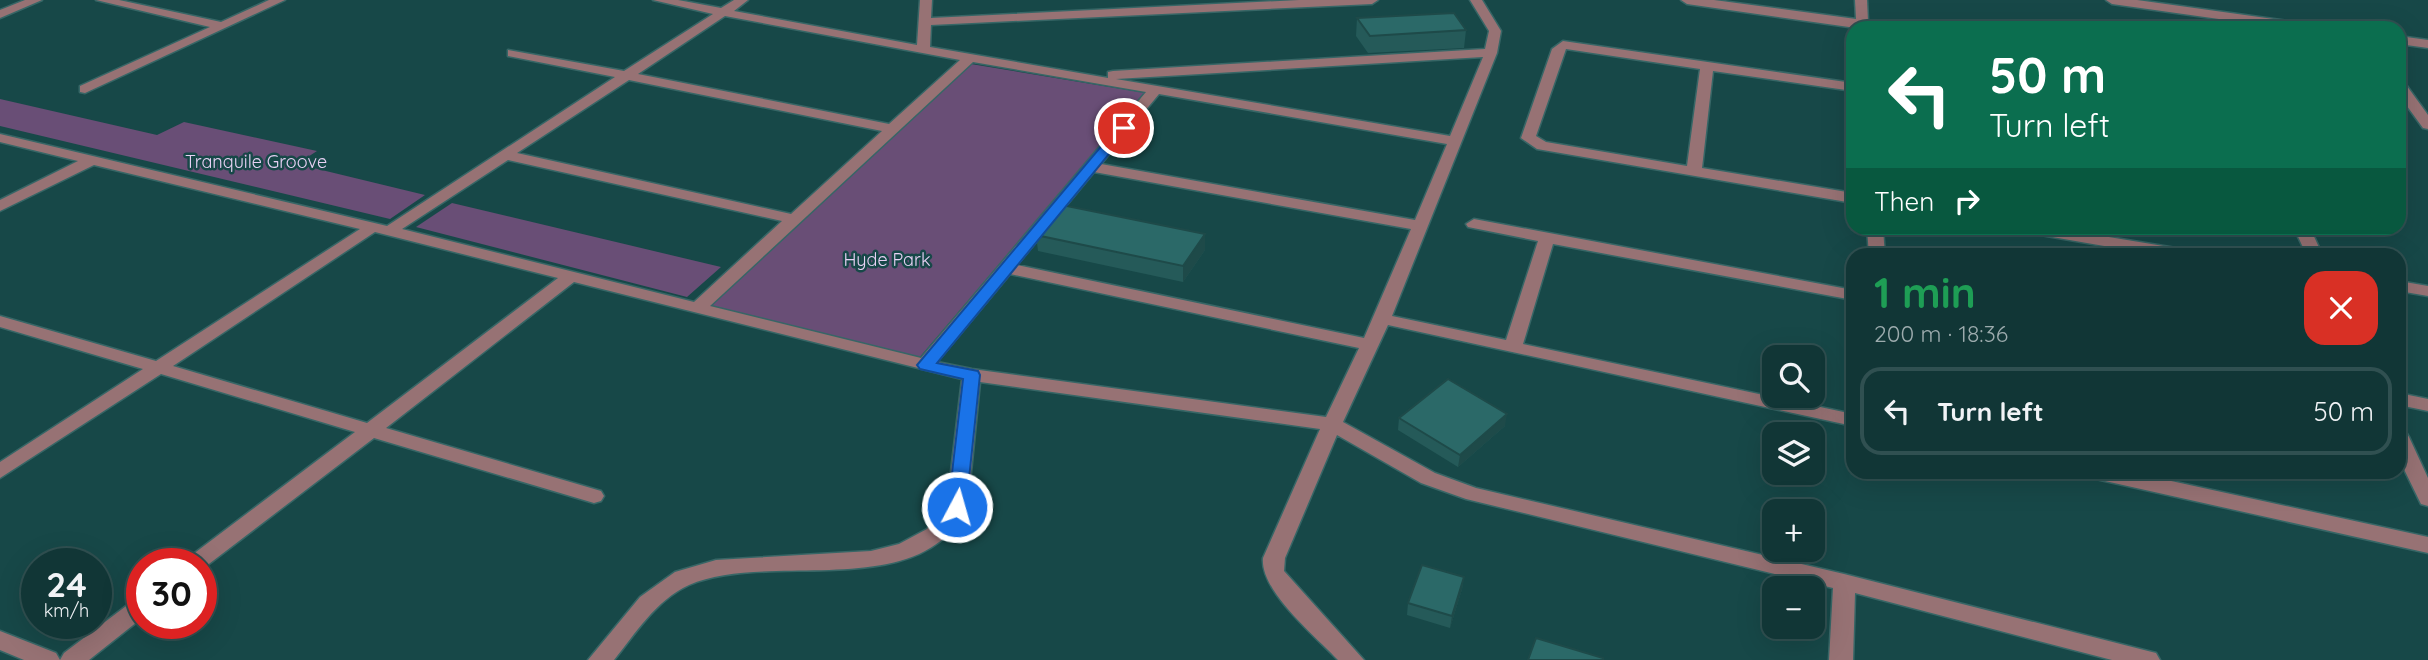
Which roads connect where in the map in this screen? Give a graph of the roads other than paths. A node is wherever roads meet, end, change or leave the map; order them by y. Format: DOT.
graph roads {
  1 [pos="36,0"];
  2 [pos="102,0"];
  3 [pos="279,0"];
  4 [pos="659,0"];
  5 [pos="742,0"];
  6 [pos="926,0"];
  7 [pos="1372,0"];
  8 [pos="1476,0"];
  9 [pos="1687,0"];
  10 [pos="1861,0"];
  11 [pos="2112,0"];
  12 [pos="2201,11"];
  13 [pos="724,12"];
  14 [pos="0,14"];
  15 [pos="1862,21"];
  16 [pos="2206,21"];
  17 [pos="2265,21"];
  18 [pos="924,22"];
  19 [pos="1846,24"];
  20 [pos="222,26"];
  21 [pos="2406,41"];
  22 [pos="2428,44"];
  23 [pos="923,50"];
  24 [pos="513,53"];
  25 [pos="1491,53"];
  26 [pos="970,58"];
  27 [pos="1707,66"];
  28 [pos="625,75"];
  29 [pos="1084,77"];
  30 [pos="1846,86"];
  31 [pos="85,89"];
  32 [pos="1156,89"];
  33 [pos="2406,95"];
  34 [pos="2428,125"];
  35 [pos="892,129"];
  36 [pos="0,138"];
  37 [pos="1457,141"];
  38 [pos="505,155"];
  39 [pos="92,160"];
  40 [pos="1091,167"];
  41 [pos="1694,171"];
  42 [pos="1846,197"];
  43 [pos="0,206"];
  44 [pos="793,219"];
  45 [pos="1474,224"];
  46 [pos="1422,226"];
  47 [pos="381,229"];
  48 [pos="2070,235"];
  49 [pos="1547,238"];
  50 [pos="2147,248"];
  51 [pos="1006,268"];
  52 [pos="570,277"];
  53 [pos="2406,287"];
  54 [pos="2428,291"];
  55 [pos="1846,294"];
  56 [pos="696,309"];
  57 [pos="1382,319"];
  58 [pos="0,321"];
  59 [pos="1371,345"];
  60 [pos="1513,347"];
  61 [pos="925,365"];
  62 [pos="156,368"];
  63 [pos="972,375"];
  64 [pos="2406,400"];
  65 [pos="2428,405"];
  66 [pos="1846,418"];
  67 [pos="1332,424"];
  68 [pos="367,431"];
  69 [pos="2406,453"];
  70 [pos="0,471"];
  71 [pos="2127,479"];
  72 [pos="594,496"];
  73 [pos="2428,499"];
  74 [pos="2428,545"];
  75 [pos="217,548"];
  76 [pos="1844,582"];
  77 [pos="126,618"];
  78 [pos="0,640"];
  79 [pos="48,660"];
  80 [pos="72,660"];
  81 [pos="600,660"];
  82 [pos="1352,660"];
  83 [pos="1841,660"];
  84 [pos="2148,660"];
  1 -- 14 [label="street"];
  2 -- 20 [label="street"];
  3 -- 20 [label="street"];
  4 -- 13 [label="street"];
  5 -- 13 [label="street"];
  6 -- 18 [label="street"];
  7 -- 18 [label="street"];
  8 -- 25 [label="street"];
  9 -- 19 [label="street"];
  10 -- 15 [label="street"];
  11 -- 12 [label="street"];
  12 -- 16 [label="street"];
  12 -- 17 [label="street"];
  13 -- 23 [label="street"];
  13 -- 28 [label="street"];
  18 -- 23 [label="street"];
  20 -- 31 [label="street"];
  21 -- 22 [label="street"];
  23 -- 26 [label="street"];
  24 -- 28 [label="street"];
  25 -- 29 [label="street"];
  25 -- 37 [label="street"];
  26 -- 29 [label="street"];
  26 -- 35 [label="street"];
  27 -- 30 [label="street"];
  27 -- 41 [label="street"];
  27 -- 41 [label="street"];
  28 -- 35 [label="street"];
  28 -- 38 [label="street"];
  29 -- 32 [label="street"];
  32 -- 37 [label="street"];
  32 -- 40 [label="street"];
  33 -- 34 [label="street"];
  35 -- 44 [label="street"];
  36 -- 39 [label="street"];
  37 -- 46 [label="street"];
  38 -- 44 [label="street"];
  38 -- 47 [label="street"];
  39 -- 43 [label="street"];
  39 -- 47 [label="street"];
  40 -- 46 [label="street"];
  40 -- 51 [label="street"];
  41 -- 42 [label="street"];
  44 -- 56 [label="street"];
  45 -- 49 [label="street"];
  46 -- 57 [label="street"];
  47 -- 52 [label="street"];
  47 -- 62 [label="street"];
  48 -- 50 [label="street"];
  49 -- 55 [label="street"];
  49 -- 60 [label="street"];
  51 -- 59 [label="street"];
  51 -- 61 [label="street"];
  52 -- 56 [label="street"];
  52 -- 68 [label="street"];
  53 -- 54 [label="street"];
  56 -- 61 [label="street"];
  57 -- 59 [label="street"];
  57 -- 60 [label="street"];
  58 -- 62 [label="street"];
  59 -- 67 [label="street"];
  60 -- 66 [label="street"];
  61 -- 63 [label="street"];
  62 -- 68 [label="street"];
  62 -- 70 [label="street"];
  63 -- 67 [label="street"];
  63 -- 81 [label="street"];
  64 -- 65 [label="street"];
  67 -- 76 [label="street"];
  67 -- 82 [label="street"];
  68 -- 72 [label="street"];
  68 -- 75 [label="street"];
  69 -- 73 [label="street"];
  71 -- 74 [label="street"];
  76 -- 83 [label="street"];
  76 -- 84 [label="street"];
  77 -- 80 [label="street"];
  78 -- 79 [label="street"];
}
